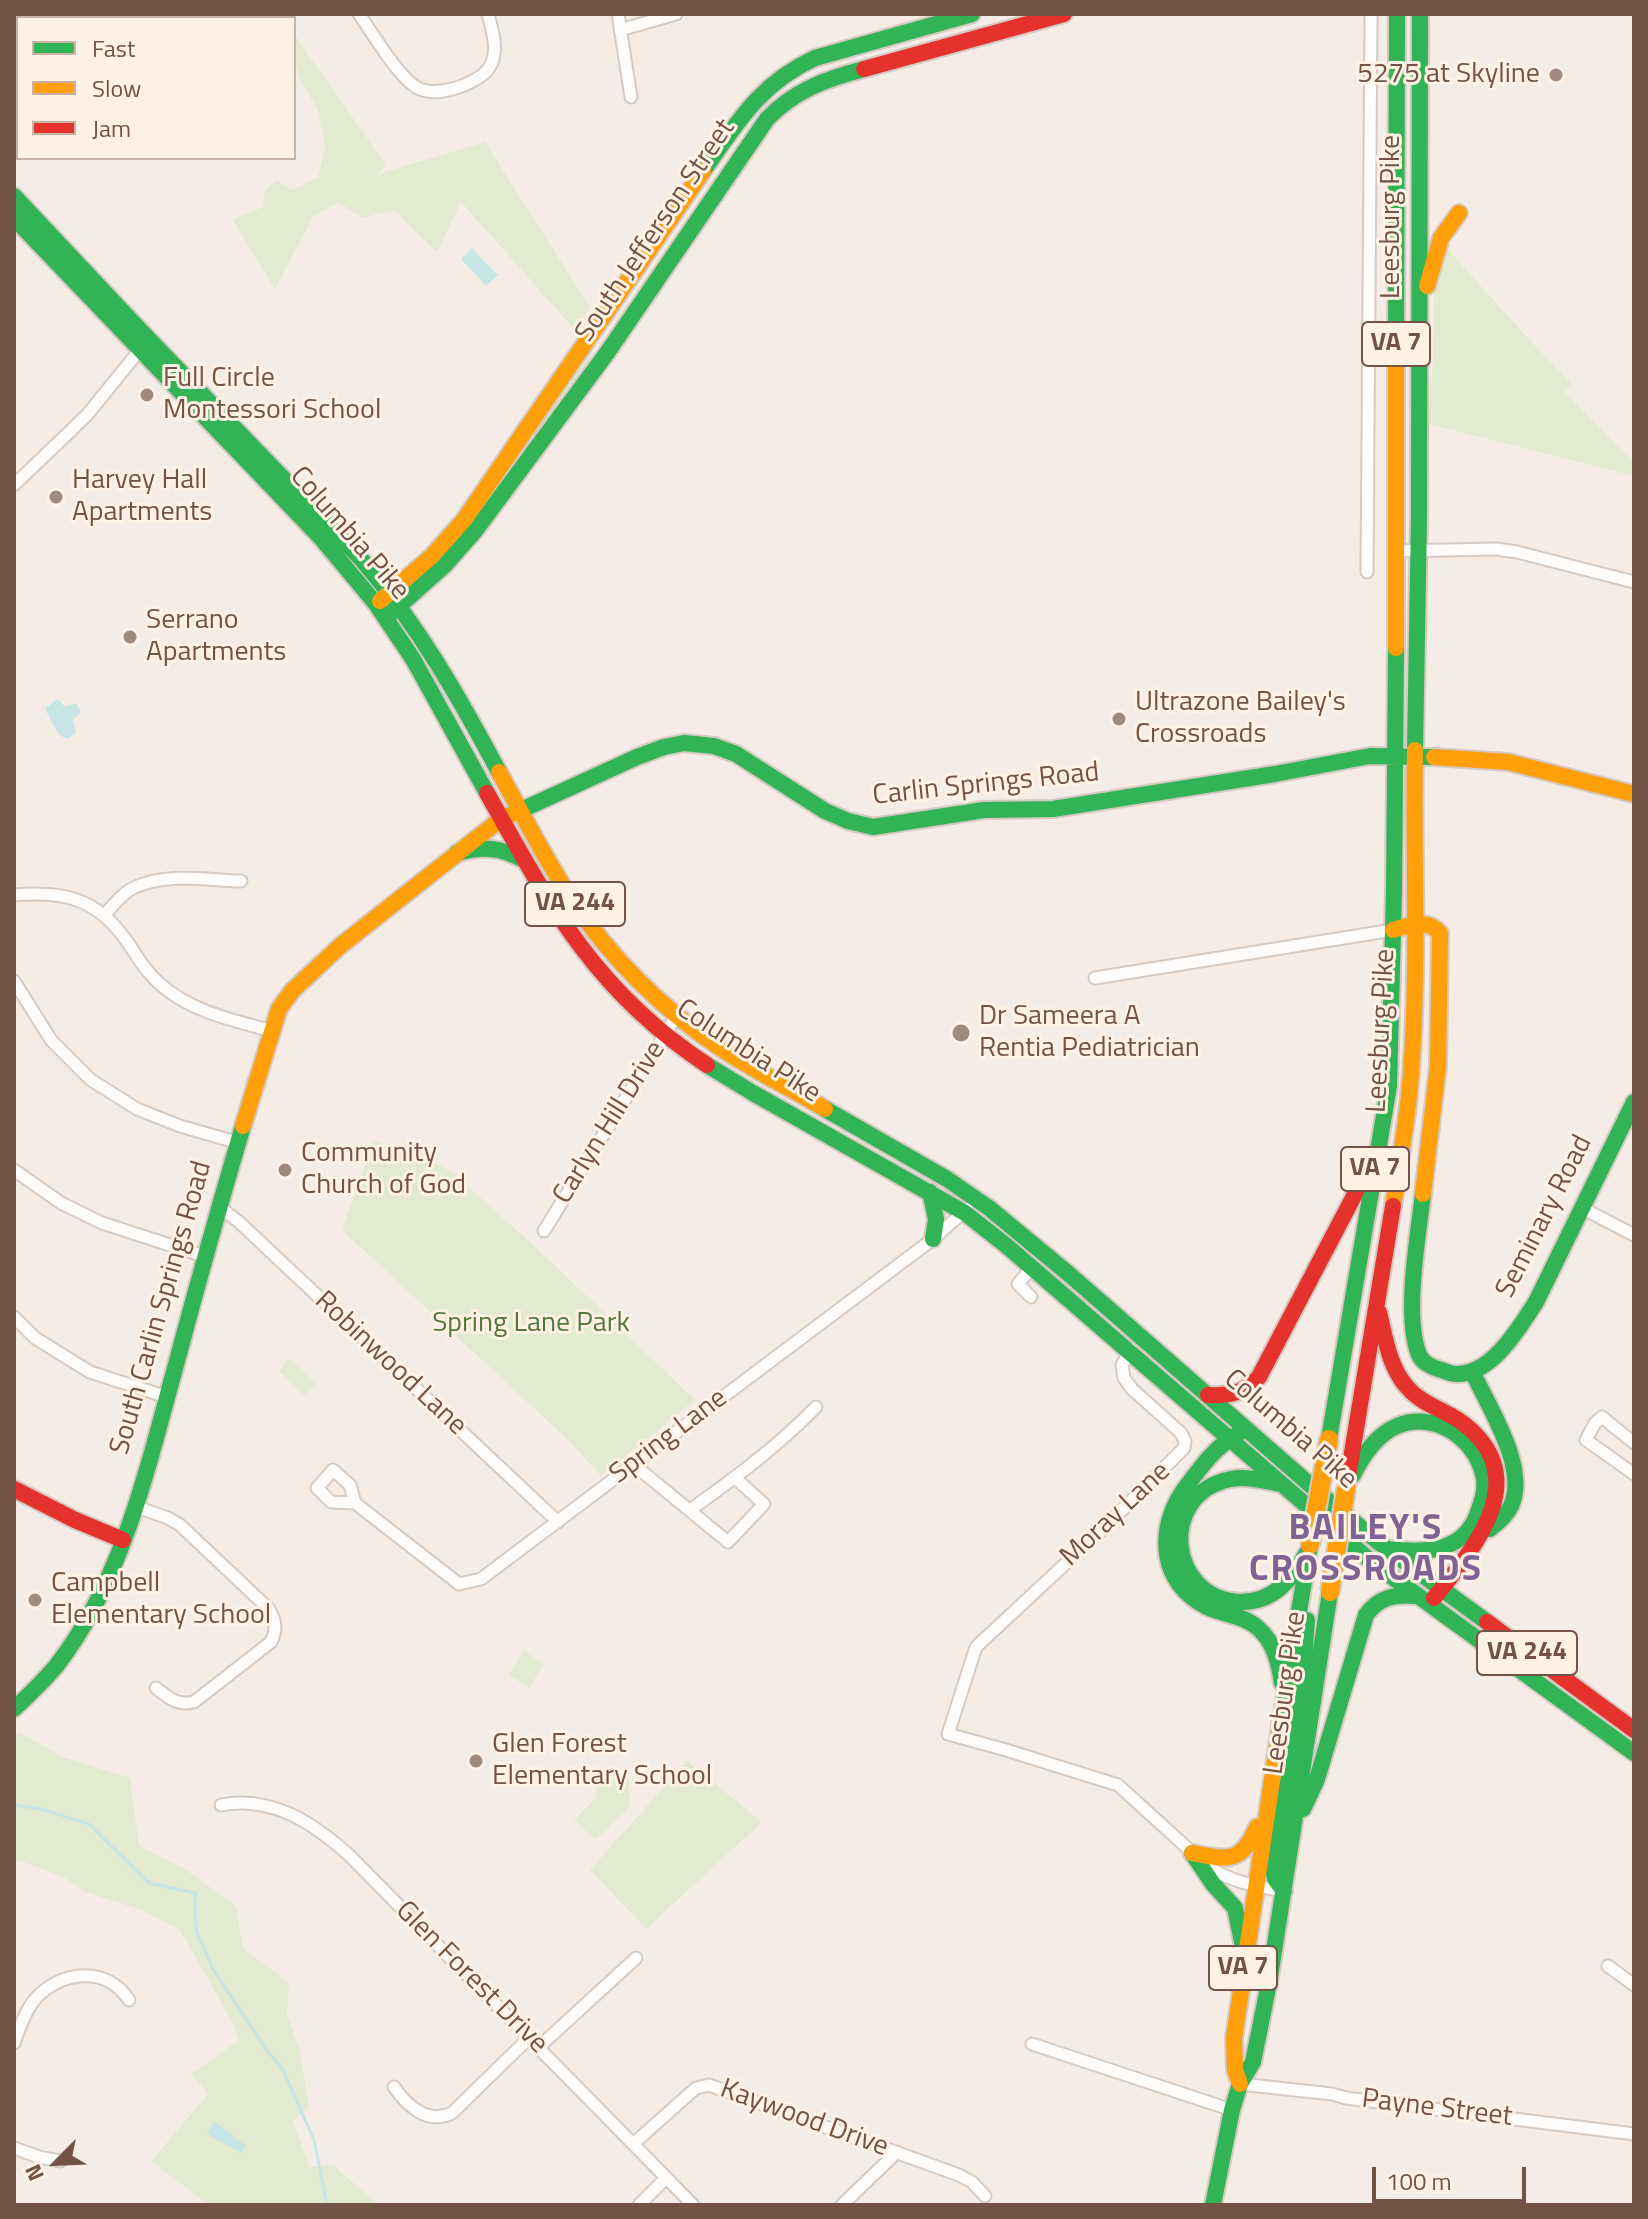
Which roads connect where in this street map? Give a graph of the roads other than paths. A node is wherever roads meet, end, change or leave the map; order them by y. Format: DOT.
graph roads {
  1 [pos="359,14"];
  2 [pos="488,14"];
  3 [pos="618,14"];
  4 [pos="676,14"];
  5 [pos="972,14"];
  6 [pos="1064,14"];
  7 [pos="1371,14"];
  8 [pos="1397,14"];
  9 [pos="1420,14"];
  10 [pos="620,30"];
  11 [pos="631,97"];
  12 [pos="14,196"];
  13 [pos="1459,213"];
  14 [pos="14,218"];
  15 [pos="1419,324"];
  16 [pos="144,345"];
  17 [pos="14,485"];
  18 [pos="1395,551"];
  19 [pos="1419,551"];
  20 [pos="1367,572"];
  21 [pos="1634,582"];
  22 [pos="388,605"];
  23 [pos="1395,755"];
  24 [pos="1416,756"];
  25 [pos="1634,794"];
  26 [pos="519,810"];
  27 [pos="501,819"];
  28 [pos="457,853"];
  29 [pos="524,860"];
  30 [pos="241,881"];
  31 [pos="14,895"];
  32 [pos="105,914"];
  33 [pos="1415,923"];
  34 [pos="363,929"];
  35 [pos="1393,930"];
  36 [pos="1095,978"];
  37 [pos="14,981"];
  38 [pos="677,1015"];
  39 [pos="272,1031"];
  40 [pos="665,1035"];
  41 [pos="1389,1086"];
  42 [pos="1634,1102"];
  43 [pos="239,1143"];
  44 [pos="14,1170"];
  45 [pos="930,1192"];
  46 [pos="970,1205"];
  47 [pos="221,1208"];
  48 [pos="1582,1208"];
  49 [pos="544,1231"];
  50 [pos="1634,1235"];
  51 [pos="933,1239"];
  52 [pos="207,1257"];
  53 [pos="1032,1267"];
  54 [pos="1031,1297"];
  55 [pos="1378,1305"];
  56 [pos="14,1317"];
  57 [pos="1141,1337"];
  58 [pos="1498,1351"];
  59 [pos="1128,1352"];
  60 [pos="1445,1370"];
  61 [pos="1472,1371"];
  62 [pos="1208,1395"];
  63 [pos="167,1397"];
  64 [pos="816,1407"];
  65 [pos="1251,1433"];
  66 [pos="1228,1439"];
  67 [pos="1634,1443"];
  68 [pos="633,1464"];
  69 [pos="1634,1474"];
  70 [pos="735,1478"];
  71 [pos="1280,1484"];
  72 [pos="14,1489"];
  73 [pos="1346,1489"];
  74 [pos="355,1503"];
  75 [pos="134,1506"];
  76 [pos="690,1510"];
  77 [pos="558,1522"];
  78 [pos="1481,1535"];
  79 [pos="123,1540"];
  80 [pos="1387,1549"];
  81 [pos="1303,1570"];
  82 [pos="1441,1590"];
  83 [pos="1422,1601"];
  84 [pos="156,1688"];
  85 [pos="1284,1698"];
  86 [pos="14,1709"];
  87 [pos="1634,1730"];
  88 [pos="1634,1753"];
  89 [pos="1269,1795"];
  90 [pos="221,1805"];
  91 [pos="1295,1826"];
  92 [pos="1192,1853"];
  93 [pos="1255,1886"];
  94 [pos="1284,1891"];
  95 [pos="636,1958"];
  96 [pos="1245,1958"];
  97 [pos="1608,1966"];
  98 [pos="1634,1985"];
  99 [pos="129,2000"];
  100 [pos="529,2038"];
  101 [pos="14,2043"];
  102 [pos="1032,2044"];
  103 [pos="539,2047"];
  104 [pos="1240,2084"];
  105 [pos="394,2087"];
  106 [pos="1232,2110"];
  107 [pos="1634,2134"];
  108 [pos="633,2144"];
  109 [pos="14,2148"];
  110 [pos="897,2152"];
  111 [pos="60,2161"];
  112 [pos="666,2178"];
  113 [pos="985,2196"];
  114 [pos="639,2205"];
  115 [pos="693,2205"];
  116 [pos="842,2205"];
  117 [pos="1213,2205"];
  1 -- 2 [label="street"];
  3 -- 10 [label="street"];
  4 -- 10 [label="street"];
  5 -- 22 [label="main road, South Jefferson Street"];
  6 -- 22 [label="main road, South Jefferson Street"];
  7 -- 20 [label="street"];
  8 -- 18 [label="main road, Leesburg Pike / VA 7"];
  9 -- 15 [label="main road, Leesburg Pike / VA 7"];
  10 -- 11 [label="street"];
  12 -- 16 [label="main road, Columbia Pike"];
  13 -- 15 [label="main road"];
  14 -- 16 [label="main road, Columbia Pike"];
  15 -- 19 [label="main road, Leesburg Pike / VA 7"];
  16 -- 17 [label="street"];
  16 -- 22 [label="main road, Columbia Pike"];
  18 -- 19 [label="street"];
  18 -- 23 [label="main road, Leesburg Pike / VA 7"];
  19 -- 21 [label="street"];
  19 -- 24 [label="main road, Leesburg Pike / VA 7"];
  22 -- 26 [label="main road, Columbia Pike / VA 244"];
  22 -- 27 [label="main road, Columbia Pike / VA 244"];
  23 -- 24 [label="main road, Carlin Springs Road"];
  23 -- 26 [label="main road, Carlin Springs Road"];
  23 -- 35 [label="main road, Leesburg Pike / VA 7"];
  24 -- 25 [label="main road, Carlin Springs Road"];
  24 -- 33 [label="main road, Leesburg Pike / VA 7"];
  26 -- 27 [label="main road, Carlin Springs Road"];
  26 -- 38 [label="main road, Columbia Pike / VA 244"];
  27 -- 28 [label="main road, Carlin Springs Road"];
  27 -- 29 [label="main road, Columbia Pike / VA 244"];
  28 -- 29 [label="main road"];
  28 -- 34 [label="main road, Carlin Springs Road"];
  29 -- 40 [label="main road, Columbia Pike / VA 244"];
  30 -- 32 [label="street"];
  31 -- 32 [label="street"];
  32 -- 39 [label="street"];
  33 -- 35 [label="main road"];
  33 -- 55 [label="main road, Leesburg Pike / VA 7"];
  33 -- 60 [label="main road"];
  34 -- 39 [label="main road, South Carlin Springs Road"];
  35 -- 36 [label="street"];
  35 -- 41 [label="main road, Leesburg Pike / VA 7"];
  37 -- 43 [label="street"];
  38 -- 40 [label="street, Carlyn Hill Drive"];
  38 -- 46 [label="main road, Columbia Pike / VA 244"];
  39 -- 43 [label="main road, South Carlin Springs Road"];
  40 -- 45 [label="main road, Columbia Pike / VA 244"];
  40 -- 49 [label="street, Carlyn Hill Drive"];
  41 -- 62 [label="main road"];
  41 -- 81 [label="main road, Leesburg Pike / VA 7, bridge"];
  42 -- 48 [label="main road, Seminary Road"];
  43 -- 47 [label="main road, South Carlin Springs Road"];
  44 -- 52 [label="street"];
  45 -- 46 [label="main road, Columbia Pike / VA 244"];
  45 -- 51 [label="main road"];
  46 -- 51 [label="street, Spring Lane"];
  46 -- 53 [label="main road, Columbia Pike / VA 244"];
  46 -- 57 [label="main road, Columbia Pike / VA 244"];
  47 -- 52 [label="main road, South Carlin Springs Road"];
  47 -- 77 [label="street, Robinwood Lane"];
  48 -- 50 [label="street"];
  48 -- 58 [label="main road, Seminary Road"];
  51 -- 68 [label="street, Spring Lane"];
  52 -- 63 [label="main road, South Carlin Springs Road"];
  53 -- 54 [label="street"];
  53 -- 59 [label="main road, Columbia Pike / VA 244"];
  55 -- 73 [label="main road, Leesburg Pike / VA 7"];
  55 -- 78 [label="main road"];
  56 -- 63 [label="street"];
  57 -- 59 [label="street"];
  57 -- 62 [label="main road, Columbia Pike / VA 244"];
  58 -- 60 [label="main road, Seminary Road"];
  58 -- 61 [label="main road, Seminary Road"];
  59 -- 66 [label="main road, Columbia Pike / VA 244"];
  59 -- 92 [label="street, Moray Lane"];
  60 -- 61 [label="main road"];
  61 -- 78 [label="main road"];
  62 -- 65 [label="main road, Columbia Pike / VA 244"];
  63 -- 75 [label="main road, South Carlin Springs Road"];
  64 -- 70 [label="street"];
  65 -- 66 [label="main road"];
  65 -- 80 [label="main road, Columbia Pike / VA 244"];
  66 -- 71 [label="main road, Columbia Pike / VA 244"];
  66 -- 85 [label="main road"];
  67 -- 69 [label="street"];
  68 -- 76 [label="street"];
  68 -- 77 [label="street, Spring Lane"];
  70 -- 76 [label="street"];
  70 -- 76 [label="street"];
  71 -- 81 [label="main road"];
  71 -- 83 [label="main road, Columbia Pike / VA 244"];
  72 -- 79 [label="main road"];
  73 -- 80 [label="main road"];
  73 -- 91 [label="main road, Leesburg Pike / VA 7, bridge"];
  74 -- 77 [label="street, Spring Lane"];
  75 -- 79 [label="main road, South Carlin Springs Road"];
  75 -- 84 [label="street"];
  78 -- 82 [label="main road"];
  79 -- 86 [label="main road, South Carlin Springs Road"];
  80 -- 82 [label="main road, Columbia Pike / VA 244"];
  81 -- 85 [label="main road, Leesburg Pike / VA 7"];
  81 -- 94 [label="main road"];
  82 -- 83 [label="main road"];
  82 -- 87 [label="main road, Columbia Pike / VA 244"];
  83 -- 88 [label="main road, Columbia Pike / VA 244"];
  83 -- 91 [label="main road"];
  85 -- 89 [label="main road, Leesburg Pike / VA 7"];
  89 -- 92 [label="main road"];
  89 -- 93 [label="main road, Leesburg Pike / VA 7"];
  90 -- 100 [label="street, Glen Forest Drive"];
  91 -- 94 [label="main road, Leesburg Pike / VA 7"];
  92 -- 93 [label="street"];
  92 -- 96 [label="main road"];
  93 -- 94 [label="street"];
  93 -- 96 [label="main road, Leesburg Pike / VA 7"];
  94 -- 104 [label="main road, Leesburg Pike / VA 7"];
  95 -- 103 [label="street"];
  96 -- 104 [label="main road, Leesburg Pike / VA 7"];
  97 -- 98 [label="street"];
  99 -- 101 [label="street"];
  100 -- 103 [label="street, Glen Forest Drive"];
  100 -- 105 [label="street"];
  102 -- 106 [label="street"];
  103 -- 108 [label="street, Glen Forest Drive"];
  104 -- 106 [label="main road, Leesburg Pike / VA 7"];
  104 -- 107 [label="street, Payne Street"];
  106 -- 117 [label="main road, Leesburg Pike / VA 7"];
  108 -- 110 [label="street, Kaywood Drive"];
  108 -- 112 [label="street, Glen Forest Drive"];
  109 -- 111 [label="street"];
  110 -- 113 [label="street, Kaywood Drive"];
  110 -- 116 [label="street"];
  112 -- 114 [label="street"];
  112 -- 115 [label="street, Glen Forest Drive"];
}
